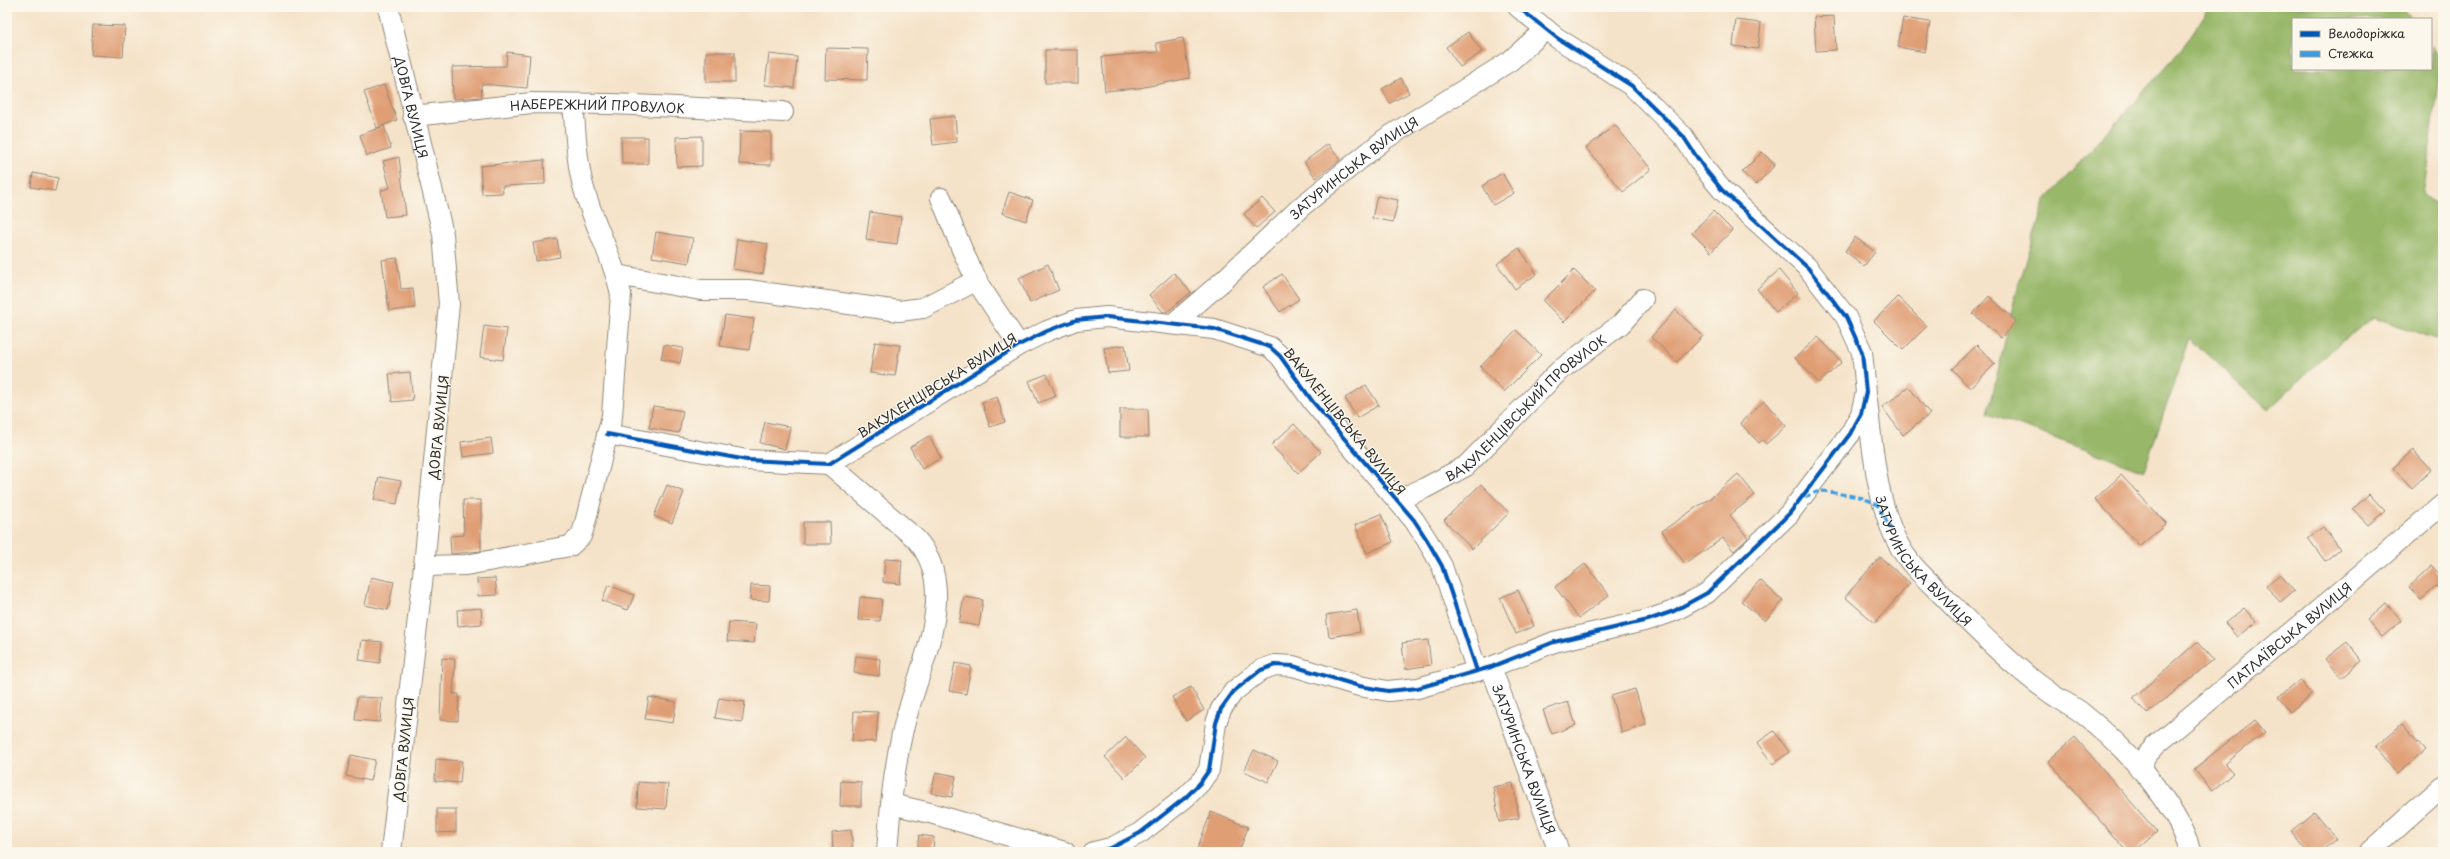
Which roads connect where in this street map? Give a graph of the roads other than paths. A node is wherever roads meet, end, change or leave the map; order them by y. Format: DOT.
graph roads {
  1 [pos="388,7"];
  2 [pos="1518,7"];
  3 [pos="1546,29"];
  4 [pos="573,104"];
  5 [pos="782,112"];
  6 [pos="413,116"];
  7 [pos="941,198"];
  8 [pos="617,275"];
  9 [pos="977,280"];
  10 [pos="1643,299"];
  11 [pos="1174,323"];
  12 [pos="1019,345"];
  13 [pos="1866,392"];
  14 [pos="607,434"];
  15 [pos="829,464"];
  16 [pos="1397,500"];
  17 [pos="2443,504"];
  18 [pos="424,566"];
  19 [pos="1484,669"];
  20 [pos="2140,769"];
  21 [pos="2443,786"];
  22 [pos="891,804"];
  23 [pos="391,852"];
  24 [pos="887,852"];
  25 [pos="1065,852"];
  26 [pos="1094,852"];
  27 [pos="1559,852"];
  28 [pos="2191,852"];
  29 [pos="2369,852"];
  1 -- 6 [label="street, ДОВГА ВУЛИЦЯ"];
  2 -- 3 [label="street, ЗАТУРИНСЬКА ВУЛИЦЯ"];
  3 -- 11 [label="street, ЗАТУРИНСЬКА ВУЛИЦЯ"];
  3 -- 13 [label="street, ЗАТУРИНСЬКА ВУЛИЦЯ"];
  4 -- 5 [label="street, НАБЕРЕЖНИЙ ПРОВУЛОК"];
  4 -- 6 [label="street, НАБЕРЕЖНИЙ ПРОВУЛОК"];
  4 -- 8 [label="street"];
  6 -- 18 [label="street, ДОВГА ВУЛИЦЯ"];
  7 -- 9 [label="street"];
  8 -- 9 [label="street"];
  8 -- 14 [label="street"];
  9 -- 12 [label="street"];
  10 -- 16 [label="street, ВАКУЛЕНЦІВСЬКИЙ ПРОВУЛОК"];
  11 -- 12 [label="street, ВАКУЛЕНЦІВСЬКА ВУЛИЦЯ"];
  11 -- 16 [label="street, ВАКУЛЕНЦІВСЬКА ВУЛИЦЯ"];
  12 -- 15 [label="street, ВАКУЛЕНЦІВСЬКА ВУЛИЦЯ"];
  13 -- 19 [label="street, ЗАТУРИНСЬКА ВУЛИЦЯ"];
  13 -- 20 [label="street, ЗАТУРИНСЬКА ВУЛИЦЯ"];
  14 -- 15 [label="street"];
  14 -- 18 [label="street"];
  15 -- 22 [label="street"];
  16 -- 19 [label="street, ВАКУЛЕНЦІВСЬКА ВУЛИЦЯ"];
  17 -- 20 [label="street, ПАТЛАЇВСЬКА ВУЛИЦЯ"];
  18 -- 23 [label="street, ДОВГА ВУЛИЦЯ"];
  19 -- 26 [label="street, ЗАТУРИНСЬКА ВУЛИЦЯ"];
  19 -- 27 [label="street, ЗАТУРИНСЬКА ВУЛИЦЯ"];
  20 -- 28 [label="street"];
  21 -- 29 [label="street"];
  22 -- 24 [label="street"];
  22 -- 25 [label="street"];
}
